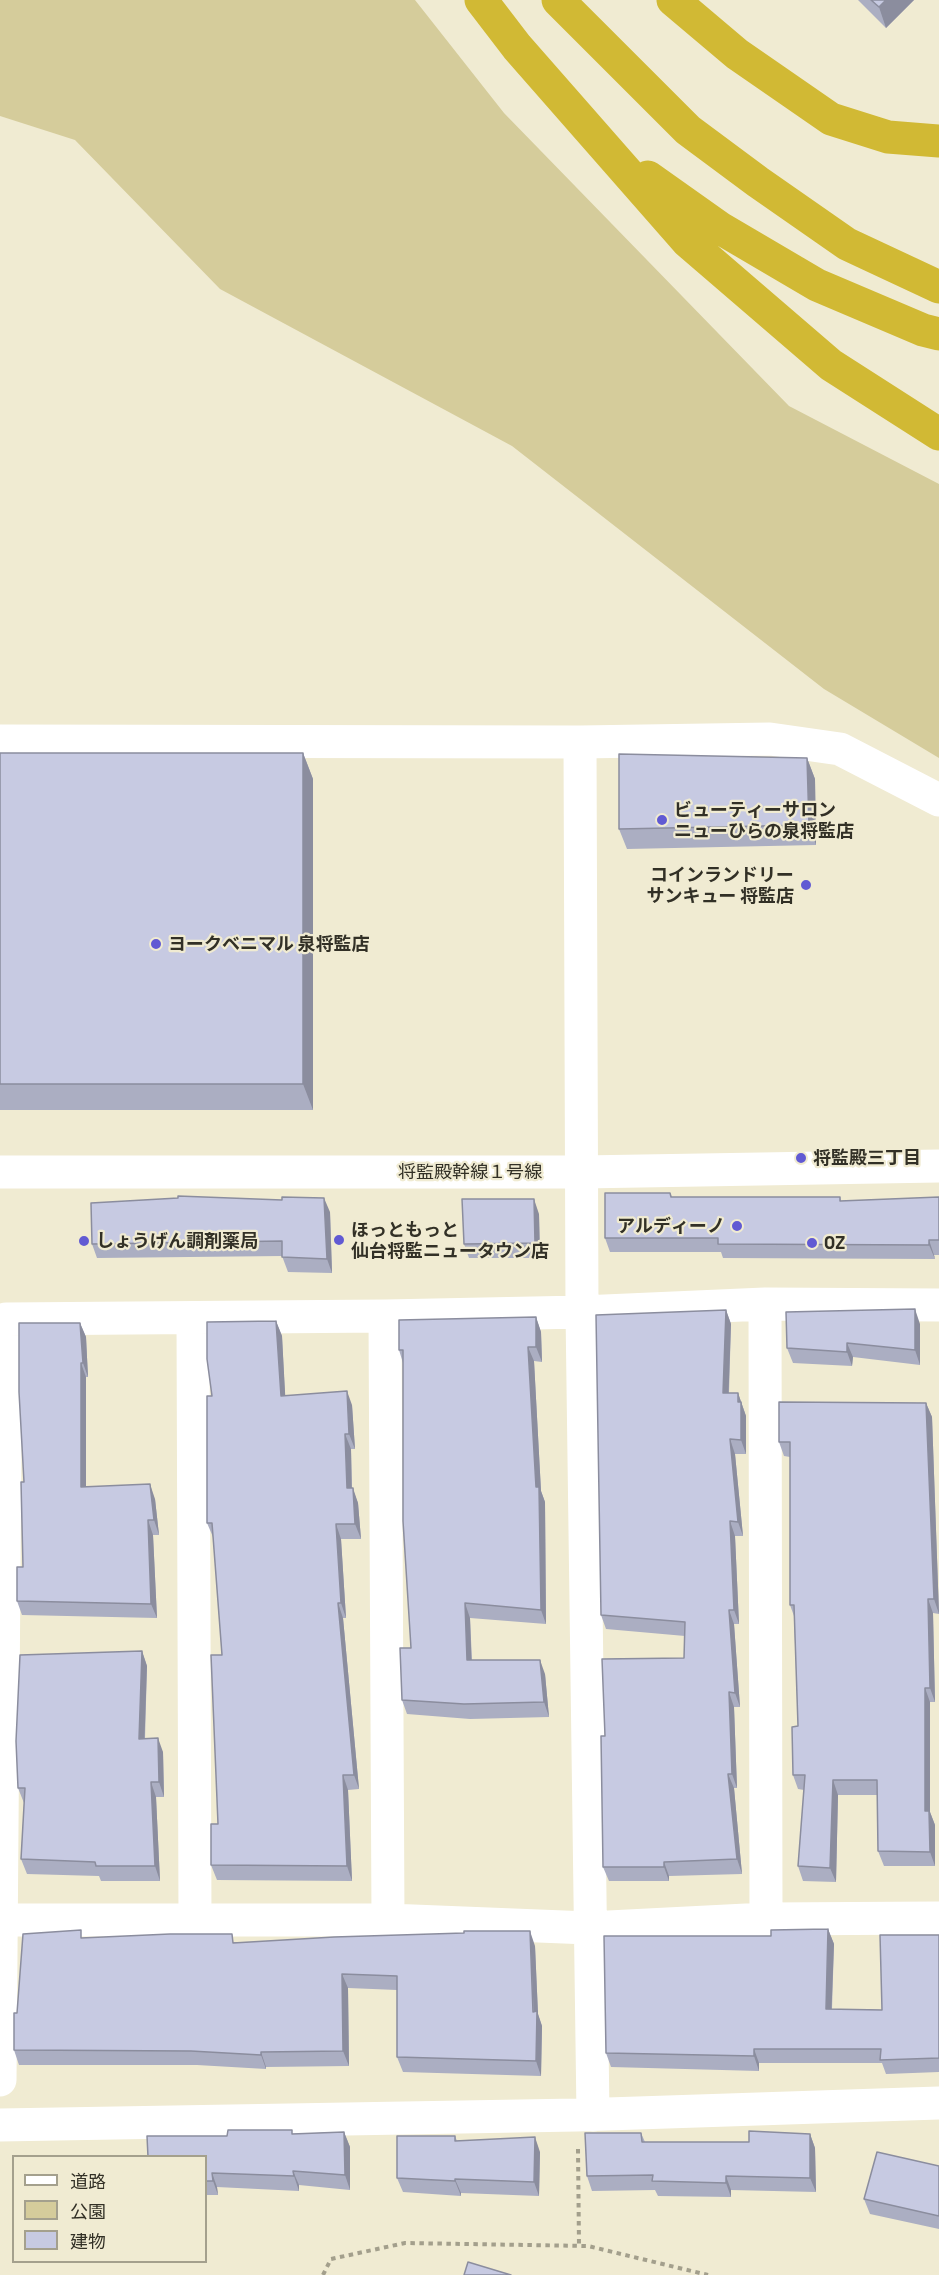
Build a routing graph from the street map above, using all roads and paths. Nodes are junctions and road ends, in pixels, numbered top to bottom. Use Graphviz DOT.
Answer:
graph roads {
  1 [pos="481,0"];
  2 [pos="558,0"];
  3 [pos="673,0"];
  4 [pos="517,47"];
  5 [pos="939,141"];
  6 [pos="939,287"];
  7 [pos="939,334"];
  8 [pos="939,434"];
  9 [pos="0,741"];
  10 [pos="580,742"];
  11 [pos="939,800"];
  12 [pos="939,1166"];
  13 [pos="0,1172"];
  14 [pos="582,1172"];
  15 [pos="765,1304"];
  16 [pos="939,1305"];
  17 [pos="582,1312"];
  18 [pos="385,1316"];
  19 [pos="193,1318"];
  20 [pos="939,1918"];
  21 [pos="766,1919"];
  22 [pos="3,1920"];
  23 [pos="195,1920"];
  24 [pos="388,1920"];
  25 [pos="589,1928"];
  26 [pos="0,2080"];
  27 [pos="939,2103"];
  28 [pos="585,2115"];
  29 [pos="0,2125"];
  30 [pos="579,2246"];
  31 [pos="323,2275"];
  32 [pos="708,2275"];
  1 -- 4 [label="highway"];
  2 -- 6 [label="highway"];
  3 -- 5 [label="highway"];
  4 -- 7 [label="highway"];
  4 -- 8 [label="highway"];
  9 -- 10 [label="street"];
  10 -- 11 [label="street"];
  10 -- 14 [label="street"];
  12 -- 14 [label="street, 将監殿幹線１号線"];
  13 -- 14 [label="street, 将監殿幹線１号線"];
  14 -- 17 [label="street"];
  15 -- 16 [label="street"];
  15 -- 17 [label="street"];
  15 -- 21 [label="street"];
  17 -- 18 [label="street"];
  17 -- 25 [label="street"];
  18 -- 19 [label="street"];
  18 -- 24 [label="street"];
  19 -- 22 [label="street"];
  19 -- 23 [label="street"];
  20 -- 21 [label="street"];
  21 -- 25 [label="street"];
  22 -- 23 [label="street"];
  22 -- 26 [label="street"];
  23 -- 24 [label="street"];
  24 -- 25 [label="street"];
  25 -- 28 [label="street"];
  27 -- 28 [label="street"];
  28 -- 29 [label="street"];
  28 -- 30 [label="path"];
  30 -- 31 [label="path"];
  30 -- 32 [label="path"];
}
